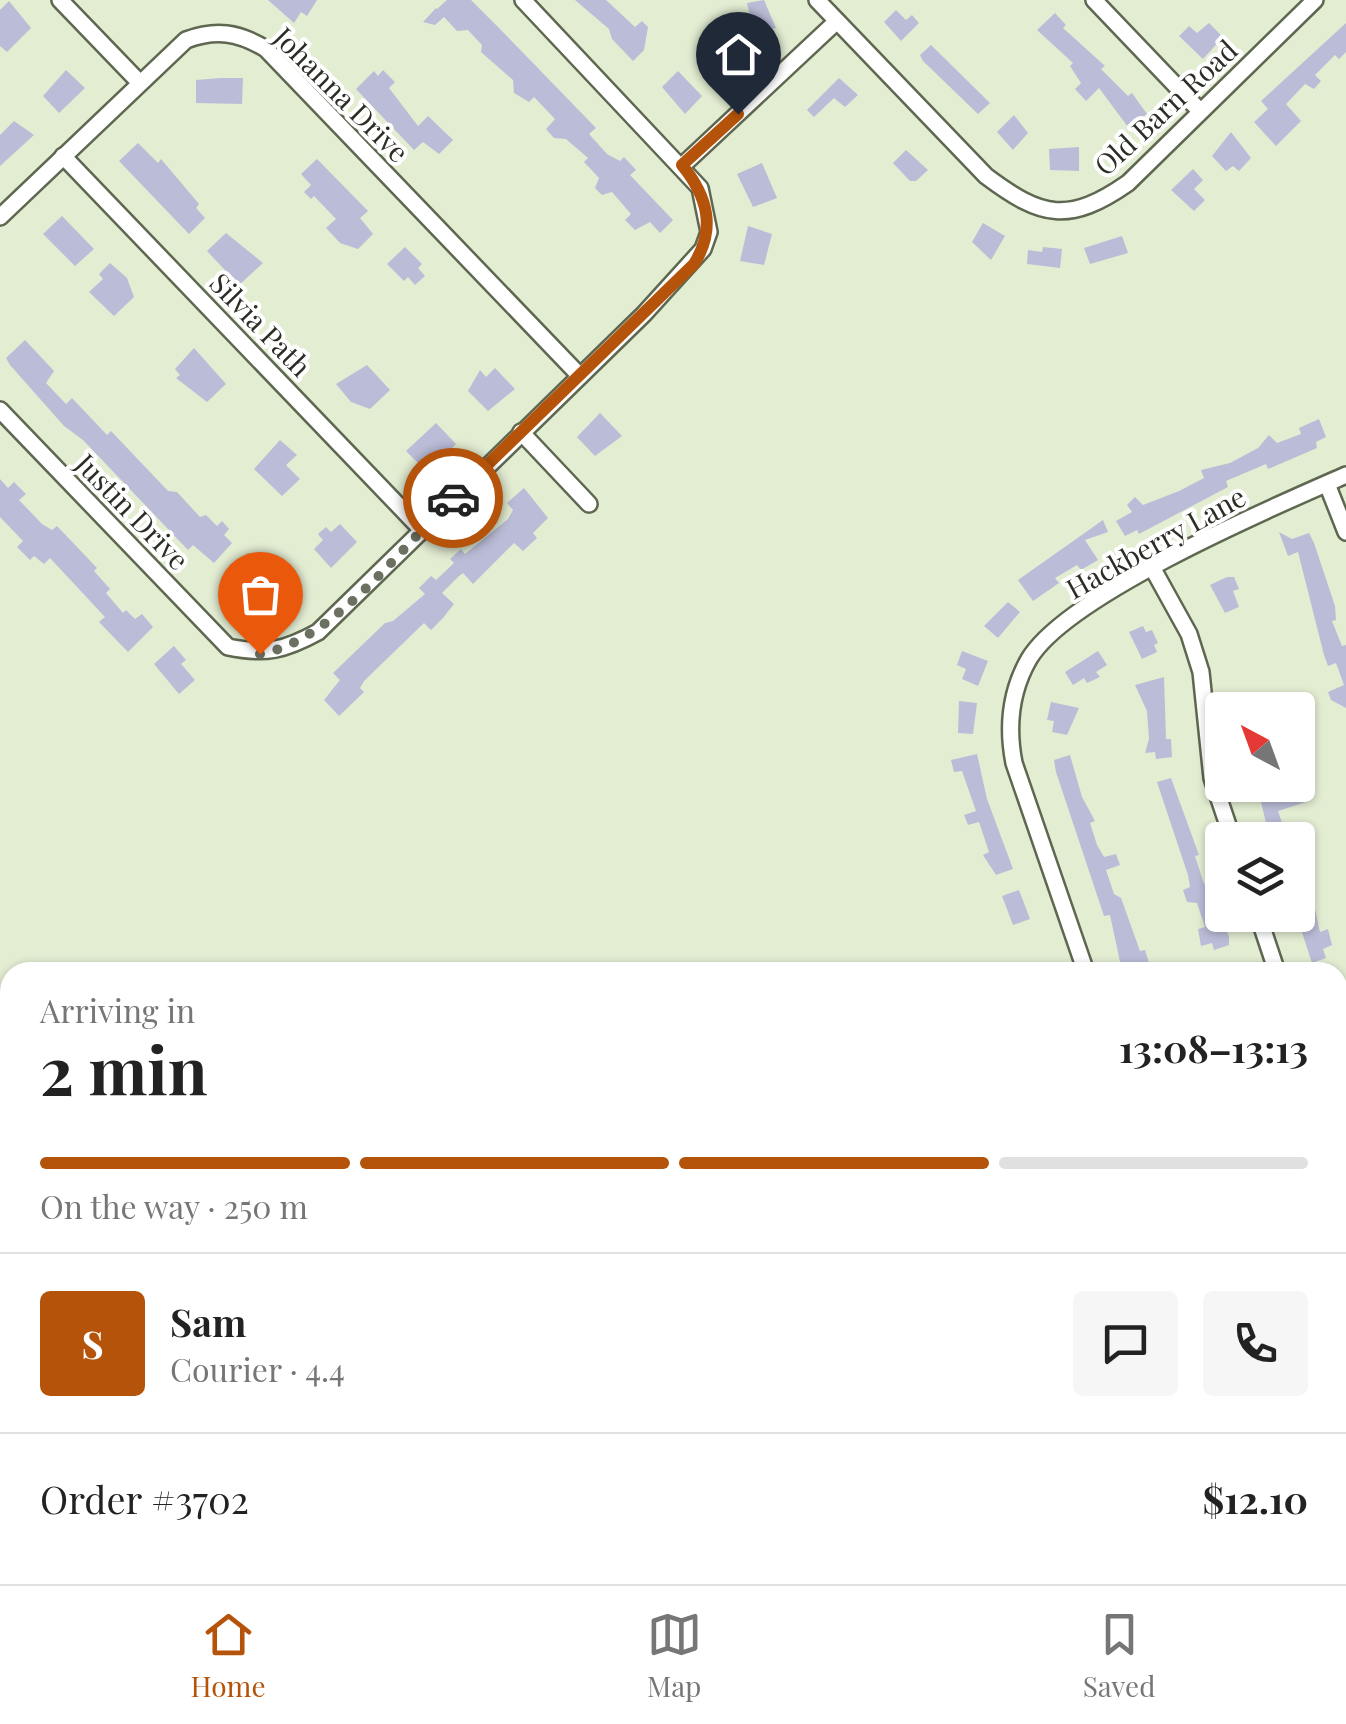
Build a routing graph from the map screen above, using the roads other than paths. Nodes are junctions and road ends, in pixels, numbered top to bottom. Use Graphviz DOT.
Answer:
graph roads {
  1 [pos="60,0"];
  2 [pos="523,0"];
  3 [pos="817,0"];
  4 [pos="1094,0"];
  5 [pos="1314,0"];
  6 [pos="837,21"];
  7 [pos="139,82"];
  8 [pos="1200,111"];
  9 [pos="62,156"];
  10 [pos="682,165"];
  11 [pos="0,217"];
  12 [pos="580,376"];
  13 [pos="0,410"];
  14 [pos="521,432"];
  15 [pos="1346,476"];
  16 [pos="1327,484"];
  17 [pos="589,504"];
  18 [pos="421,529"];
  19 [pos="1346,532"];
  20 [pos="1152,569"];
  21 [pos="1227,822"];
  22 [pos="1263,932"];
  23 [pos="1083,962"];
  24 [pos="1273,962"];
  1 -- 7 [label="street"];
  2 -- 10 [label="street, Justin Drive"];
  3 -- 6 [label="street, Old Barn Road"];
  4 -- 8 [label="street"];
  5 -- 8 [label="street, Old Barn Road"];
  6 -- 8 [label="street, Old Barn Road"];
  6 -- 10 [label="street"];
  7 -- 9 [label="street, Johanna Drive"];
  7 -- 12 [label="street, Johanna Drive"];
  9 -- 11 [label="street, Johanna Drive"];
  9 -- 18 [label="street, Silvia Path"];
  10 -- 12 [label="street, Justin Drive"];
  12 -- 14 [label="street, Justin Drive"];
  13 -- 18 [label="street, Justin Drive"];
  14 -- 17 [label="street"];
  14 -- 18 [label="street, Justin Drive"];
  15 -- 16 [label="street, Hackberry Lane"];
  16 -- 19 [label="street"];
  16 -- 20 [label="street, Hackberry Lane"];
  20 -- 21 [label="street"];
  20 -- 23 [label="street, Hackberry Lane"];
  22 -- 24 [label="street"];
}
